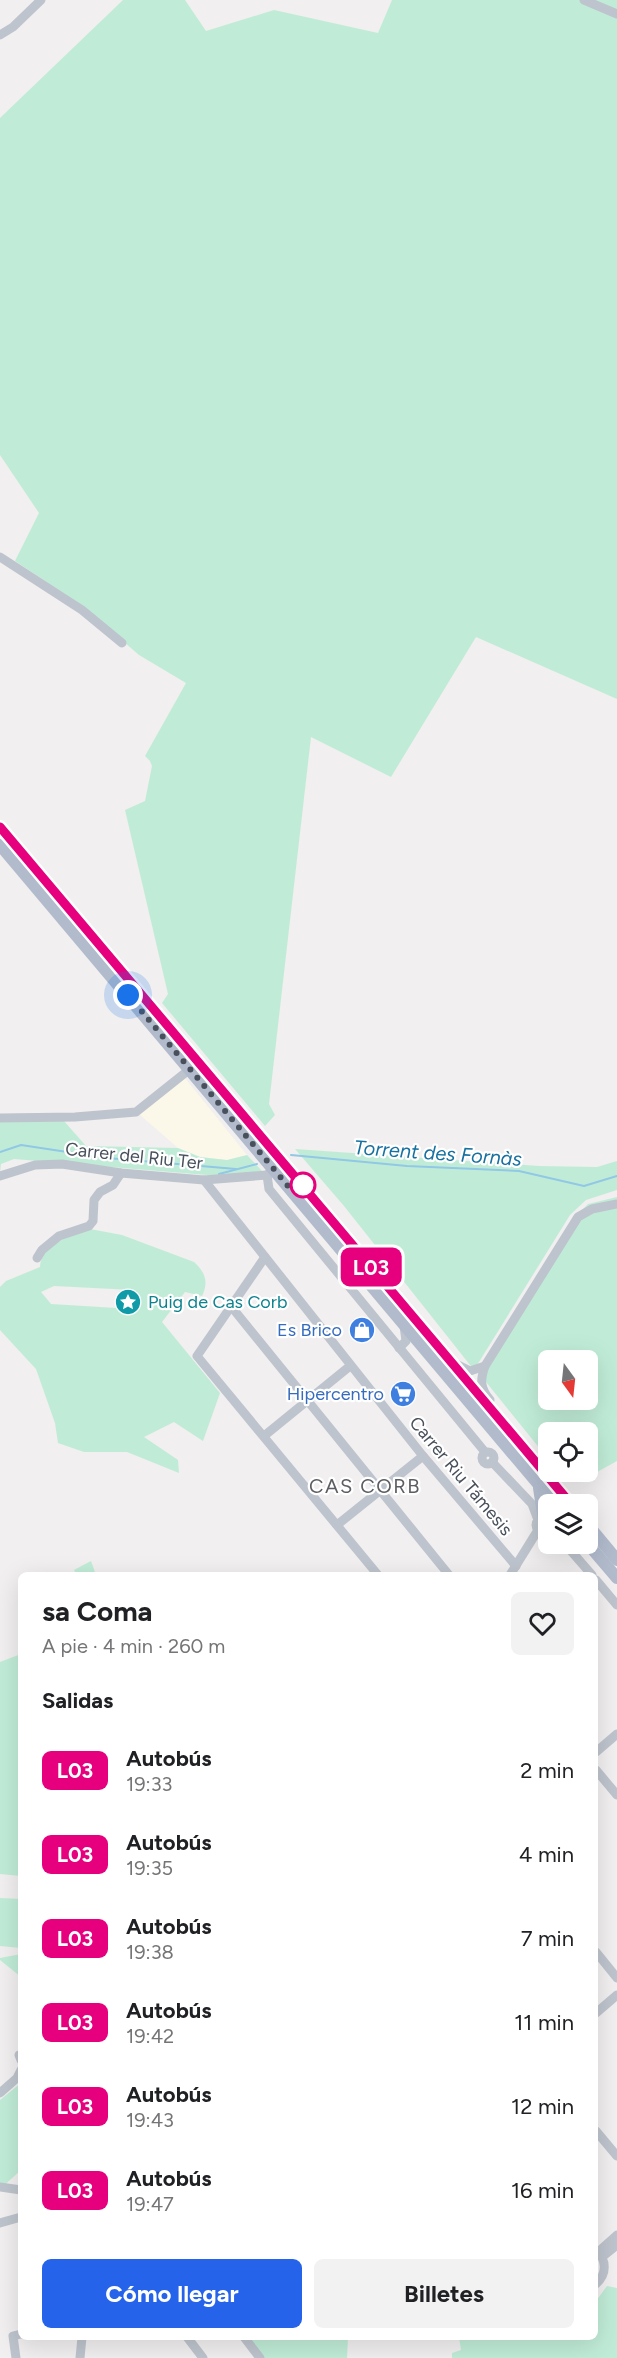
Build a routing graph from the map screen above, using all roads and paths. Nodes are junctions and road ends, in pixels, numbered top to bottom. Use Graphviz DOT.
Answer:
graph roads {
  1 [pos="41,0"];
  2 [pos="584,0"];
  3 [pos="617,14"];
  4 [pos="0,35"];
  5 [pos="0,556"];
  6 [pos="122,644"];
  7 [pos="0,827"];
  8 [pos="0,845"];
  9 [pos="190,1069"];
  10 [pos="0,1118"];
  11 [pos="270,1172"];
  12 [pos="121,1173"];
  13 [pos="0,1176"];
  14 [pos="204,1180"];
  15 [pos="617,1204"];
  16 [pos="265,1257"];
  17 [pos="37,1258"];
  18 [pos="230,1305"];
  19 [pos="404,1323"];
  20 [pos="399,1348"];
  21 [pos="450,1360"];
  22 [pos="350,1366"];
  23 [pos="485,1366"];
  24 [pos="307,1401"];
  25 [pos="264,1436"];
  26 [pos="516,1439"];
  27 [pos="423,1456"];
  28 [pos="538,1484"];
  29 [pos="380,1490"];
  30 [pos="541,1494"];
  31 [pos="546,1494"];
  32 [pos="563,1494"];
  33 [pos="538,1514"];
  34 [pos="337,1525"];
  35 [pos="538,1535"];
  36 [pos="598,1537"];
  37 [pos="573,1554"];
  38 [pos="597,1554"];
  39 [pos="617,1560"];
  40 [pos="516,1566"];
  41 [pos="376,1572"];
  42 [pos="447,1572"];
  43 [pos="512,1572"];
  44 [pos="588,1572"];
  45 [pos="617,1578"];
  46 [pos="598,1582"];
  47 [pos="617,1605"];
  48 [pos="617,1734"];
  49 [pos="598,1750"];
  50 [pos="598,1772"];
  51 [pos="617,1795"];
  52 [pos="598,1954"];
  53 [pos="617,1977"];
  54 [pos="617,1995"];
  55 [pos="598,2011"];
  56 [pos="18,2076"];
  57 [pos="0,2093"];
  58 [pos="598,2133"];
  59 [pos="617,2156"];
  60 [pos="0,2187"];
  61 [pos="18,2190"];
  62 [pos="18,2218"];
  63 [pos="0,2223"];
  64 [pos="617,2235"];
  65 [pos="617,2245"];
  66 [pos="598,2253"];
  67 [pos="598,2282"];
  68 [pos="18,2335"];
  69 [pos="82,2340"];
  70 [pos="189,2340"];
  71 [pos="246,2340"];
  72 [pos="16,2358"];
  73 [pos="80,2358"];
  74 [pos="203,2358"];
  75 [pos="260,2358"];
  1 -- 4 [label="street"];
  2 -- 3 [label="street"];
  5 -- 6 [label="street"];
  7 -- 21 [label="main road"];
  8 -- 9 [label="main road"];
  9 -- 10 [label="street"];
  9 -- 11 [label="main road"];
  11 -- 14 [label="street, Carrer del Riu Ter"];
  11 -- 19 [label="main road"];
  11 -- 20 [label="street"];
  12 -- 13 [label="street, Carrer del Riu Ter"];
  12 -- 14 [label="street, Carrer del Riu Ter"];
  12 -- 17 [label="street"];
  14 -- 16 [label="street, Carrer Riu Támesis"];
  15 -- 23 [label="street"];
  16 -- 18 [label="street"];
  16 -- 22 [label="street, Carrer Riu Támesis"];
  18 -- 24 [label="street"];
  18 -- 25 [label="street"];
  19 -- 20 [label="street"];
  19 -- 28 [label="main road"];
  20 -- 33 [label="street"];
  21 -- 23 [label="street"];
  21 -- 26 [label="main road"];
  22 -- 24 [label="street"];
  22 -- 27 [label="street, Carrer Riu Támesis"];
  23 -- 26 [label="street"];
  24 -- 25 [label="street"];
  24 -- 29 [label="street"];
  25 -- 34 [label="street"];
  26 -- 32 [label="main road"];
  27 -- 29 [label="street"];
  27 -- 40 [label="street, Carrer Riu Támesis"];
  28 -- 30 [label="main road"];
  28 -- 31 [label="main road"];
  29 -- 34 [label="street"];
  29 -- 42 [label="street"];
  34 -- 41 [label="street"];
  35 -- 40 [label="street"];
  36 -- 39 [label="main road"];
  37 -- 44 [label="street"];
  38 -- 45 [label="main road"];
  40 -- 43 [label="street"];
  46 -- 47 [label="street"];
  48 -- 49 [label="street"];
  50 -- 51 [label="street"];
  52 -- 53 [label="street"];
  54 -- 55 [label="street"];
  56 -- 57 [label="street"];
  58 -- 59 [label="street"];
  60 -- 61 [label="street"];
  62 -- 63 [label="street"];
  64 -- 66 [label="street"];
  65 -- 66 [label="street"];
  66 -- 67 [label="street"];
  68 -- 72 [label="street"];
  69 -- 73 [label="street"];
  70 -- 74 [label="street"];
  71 -- 75 [label="street"];
}
